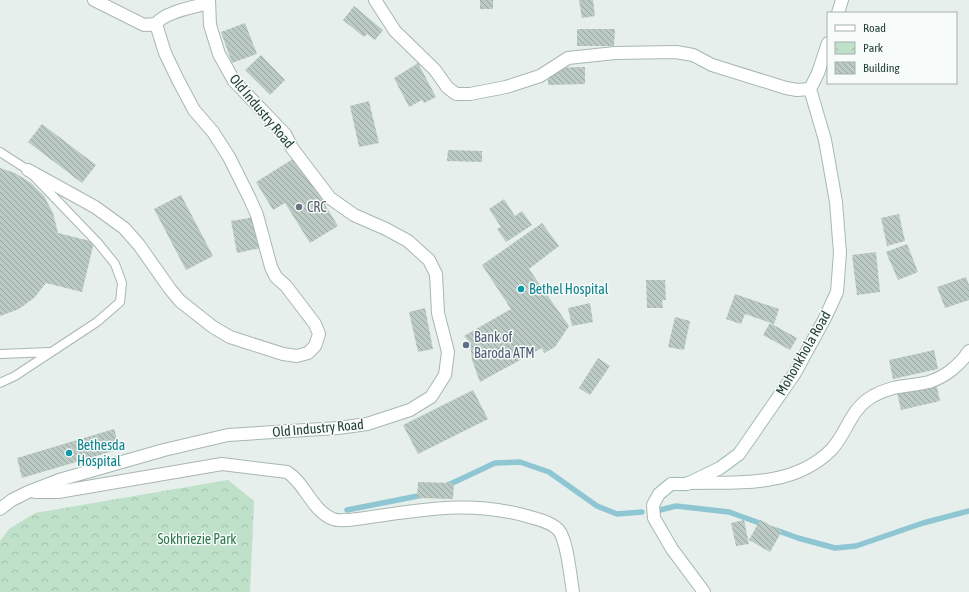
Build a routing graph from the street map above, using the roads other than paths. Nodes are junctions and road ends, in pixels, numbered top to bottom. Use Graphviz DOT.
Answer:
graph roads {
  1 [pos="94,0"];
  2 [pos="375,0"];
  3 [pos="842,0"];
  4 [pos="209,2"];
  5 [pos="838,12"];
  6 [pos="156,24"];
  7 [pos="827,46"];
  8 [pos="810,89"];
  9 [pos="0,152"];
  10 [pos="28,170"];
  11 [pos="969,351"];
  12 [pos="51,352"];
  13 [pos="0,354"];
  14 [pos="0,383"];
  15 [pos="687,484"];
  16 [pos="28,492"];
  17 [pos="0,509"];
  18 [pos="573,592"];
  19 [pos="704,592"];
  1 -- 6 [label="street"];
  2 -- 8 [label="street"];
  3 -- 5 [label="street"];
  4 -- 6 [label="street"];
  4 -- 16 [label="street, Old Industry Road"];
  6 -- 10 [label="street"];
  7 -- 8 [label="street"];
  8 -- 15 [label="street, Mohonkhola Road"];
  9 -- 10 [label="lane"];
  10 -- 12 [label="lane"];
  11 -- 15 [label="street"];
  12 -- 13 [label="lane"];
  12 -- 14 [label="lane"];
  15 -- 19 [label="street, Mohonkhola Road"];
  16 -- 17 [label="street, Old Industry Road"];
  16 -- 18 [label="street"];
}
